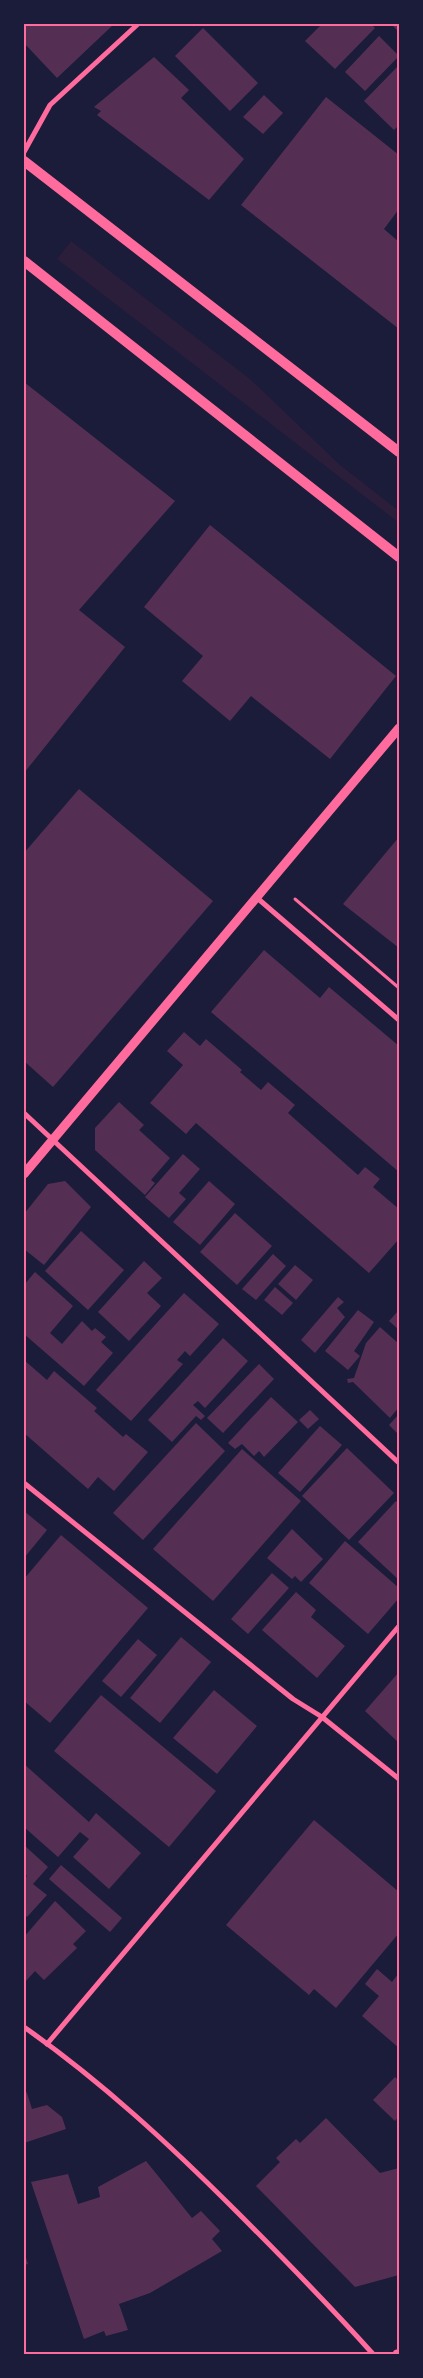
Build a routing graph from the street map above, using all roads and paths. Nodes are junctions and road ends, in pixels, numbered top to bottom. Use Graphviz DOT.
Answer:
graph roads {
  1 [pos="138,24"];
  2 [pos="24,152"];
  3 [pos="24,161"];
  4 [pos="24,261"];
  5 [pos="397,447"];
  6 [pos="399,557"];
  7 [pos="399,728"];
  8 [pos="256,897"];
  9 [pos="295,899"];
  10 [pos="399,988"];
  11 [pos="399,1020"];
  12 [pos="24,1113"];
  13 [pos="52,1140"];
  14 [pos="24,1174"];
  15 [pos="399,1463"];
  16 [pos="24,1483"];
  17 [pos="399,1626"];
  18 [pos="322,1717"];
  19 [pos="399,1779"];
  20 [pos="24,2027"];
  21 [pos="47,2044"];
  22 [pos="373,2354"];
  1 -- 2 [label="street"];
  3 -- 5 [label="main road"];
  4 -- 6 [label="main road"];
  7 -- 8 [label="street"];
  8 -- 11 [label="street"];
  8 -- 13 [label="street"];
  9 -- 10 [label="path"];
  12 -- 13 [label="street"];
  13 -- 14 [label="street"];
  13 -- 15 [label="street"];
  16 -- 18 [label="street"];
  17 -- 18 [label="street"];
  18 -- 19 [label="street"];
  18 -- 21 [label="street"];
  20 -- 21 [label="street"];
  21 -- 22 [label="street"];
}
